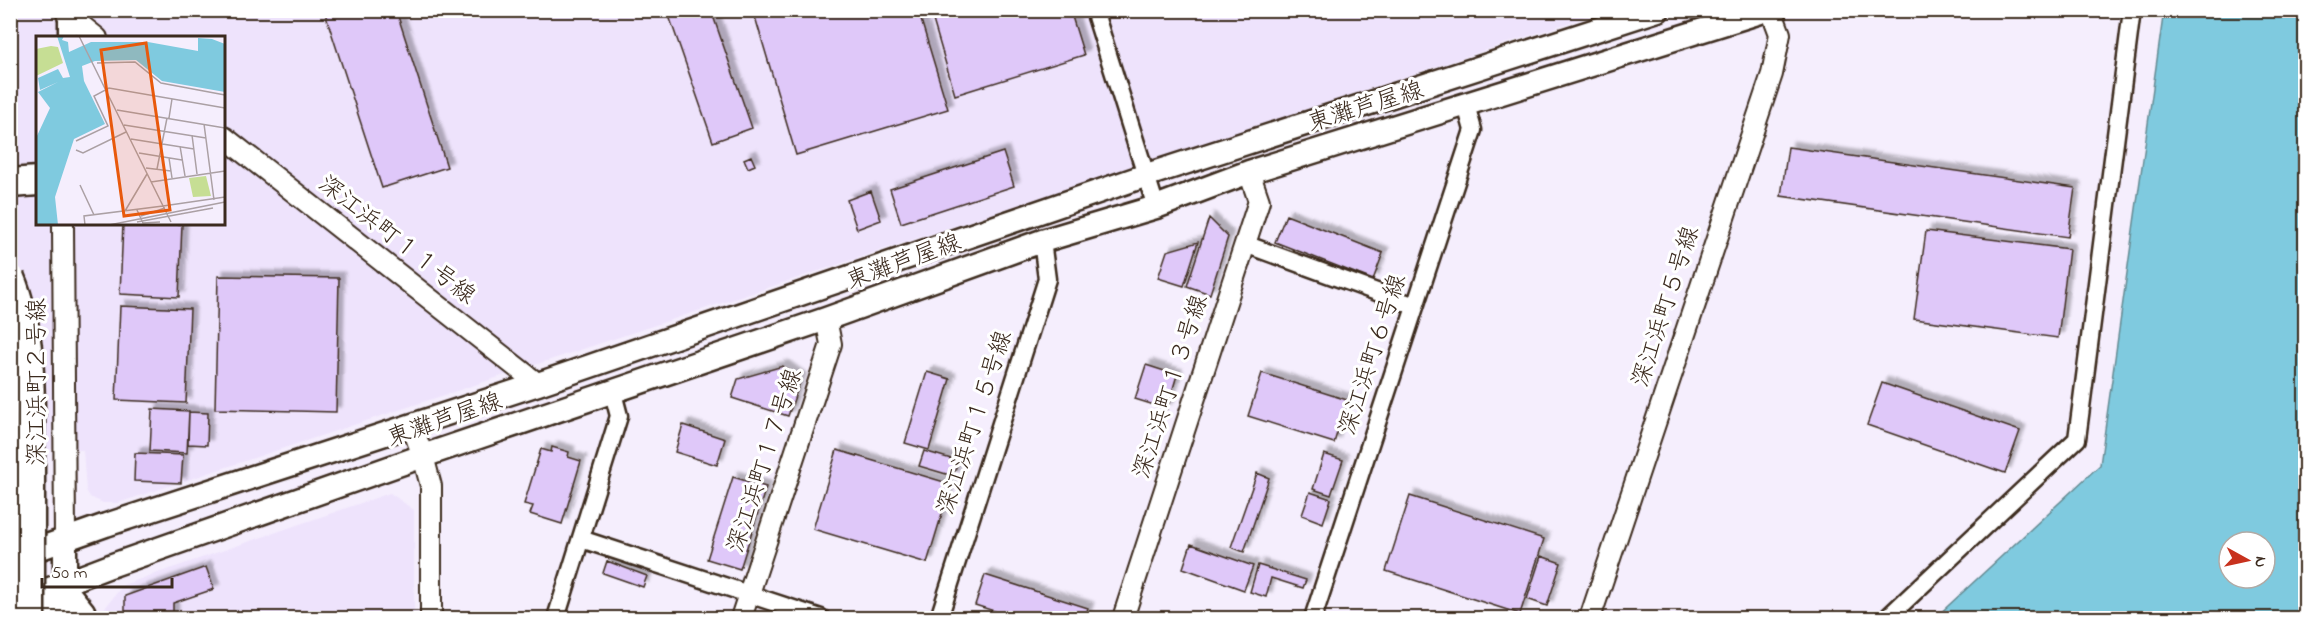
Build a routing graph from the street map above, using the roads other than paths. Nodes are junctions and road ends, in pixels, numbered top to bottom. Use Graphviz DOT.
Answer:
graph roads {
  1 [pos="1094,10"];
  2 [pos="1658,10"];
  3 [pos="1769,10"];
  4 [pos="2132,10"];
  5 [pos="67,12"];
  6 [pos="67,36"];
  7 [pos="95,36"];
  8 [pos="1466,105"];
  9 [pos="225,138"];
  10 [pos="1249,172"];
  11 [pos="1146,176"];
  12 [pos="36,181"];
  13 [pos="10,183"];
  14 [pos="1156,207"];
  15 [pos="63,225"];
  16 [pos="1042,241"];
  17 [pos="1245,244"];
  18 [pos="10,278"];
  19 [pos="1415,306"];
  20 [pos="826,319"];
  21 [pos="538,384"];
  22 [pos="613,393"];
  23 [pos="412,426"];
  24 [pos="423,456"];
  25 [pos="581,539"];
  26 [pos="65,541"];
  27 [pos="10,560"];
  28 [pos="65,584"];
  29 [pos="749,595"];
  30 [pos="10,604"];
  31 [pos="30,618"];
  32 [pos="45,618"];
  33 [pos="65,618"];
  34 [pos="86,618"];
  35 [pos="431,618"];
  36 [pos="556,618"];
  37 [pos="741,618"];
  38 [pos="821,618"];
  39 [pos="939,618"];
  40 [pos="1123,618"];
  41 [pos="1312,618"];
  42 [pos="1590,618"];
  43 [pos="1887,618"];
  1 -- 11 [label="street"];
  2 -- 11 [label="main road, 東灘芦屋線"];
  3 -- 8 [label="main road, 東灘芦屋線"];
  3 -- 42 [label="street, 深江浜町５号線"];
  4 -- 43 [label="street"];
  5 -- 6 [label="street"];
  5 -- 7 [label="street"];
  8 -- 10 [label="main road, 東灘芦屋線"];
  8 -- 19 [label="street, 深江浜町６号線"];
  9 -- 21 [label="street, 深江浜町１１号線"];
  10 -- 14 [label="main road, 東灘芦屋線"];
  10 -- 17 [label="street, 深江浜町１３号線"];
  11 -- 14 [label="street"];
  11 -- 21 [label="main road, 東灘芦屋線"];
  12 -- 13 [label="highway"];
  14 -- 16 [label="main road, 東灘芦屋線"];
  15 -- 26 [label="street, 深江浜町２号線"];
  16 -- 20 [label="main road, 東灘芦屋線"];
  16 -- 39 [label="street, 深江浜町１５号線"];
  17 -- 19 [label="street"];
  17 -- 40 [label="street, 深江浜町１３号線"];
  18 -- 31 [label="highway, bridge"];
  19 -- 41 [label="street, 深江浜町６号線"];
  20 -- 22 [label="main road, 東灘芦屋線"];
  20 -- 29 [label="street, 深江浜町１７号線"];
  21 -- 23 [label="main road, 東灘芦屋線"];
  22 -- 24 [label="main road, 東灘芦屋線"];
  22 -- 25 [label="street"];
  23 -- 24 [label="street"];
  23 -- 26 [label="main road, 東灘芦屋線"];
  24 -- 28 [label="main road, 東灘芦屋線"];
  24 -- 35 [label="street"];
  25 -- 29 [label="street"];
  25 -- 36 [label="street"];
  26 -- 27 [label="main road, 東灘芦屋線"];
  26 -- 28 [label="main road"];
  28 -- 30 [label="main road, 東灘芦屋線"];
  28 -- 32 [label="street"];
  28 -- 33 [label="main road"];
  28 -- 34 [label="street"];
  29 -- 37 [label="street, 深江浜町１７号線"];
  29 -- 38 [label="street"];
}
